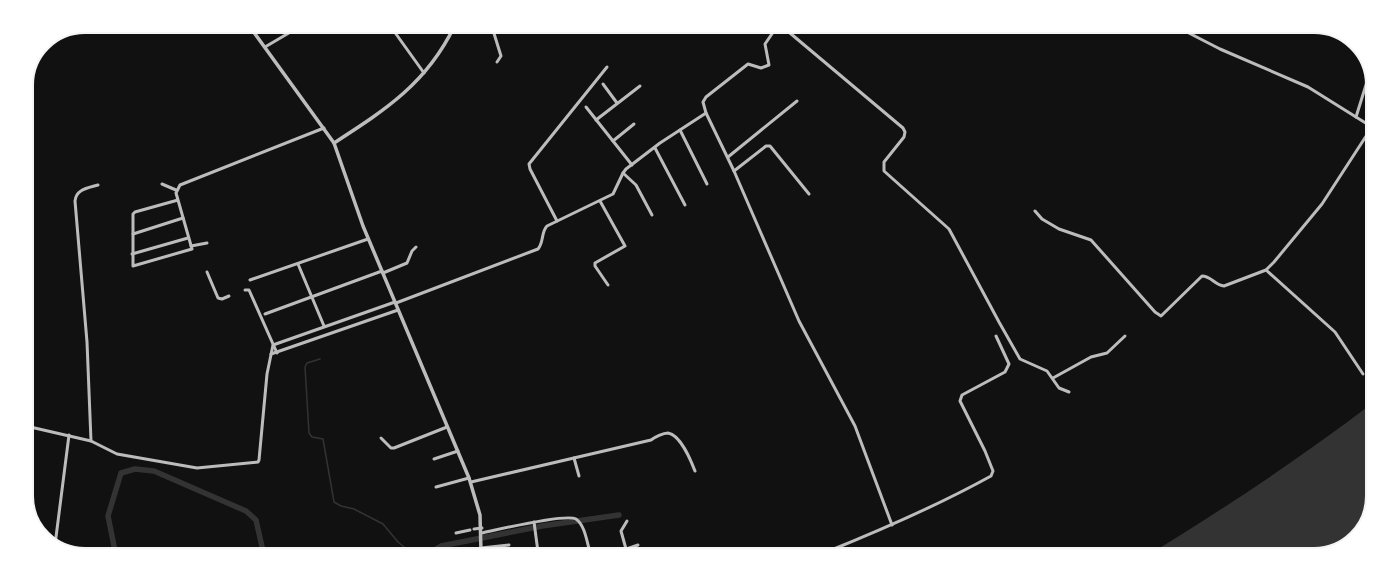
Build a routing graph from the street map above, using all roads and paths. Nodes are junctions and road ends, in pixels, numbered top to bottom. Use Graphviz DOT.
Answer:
graph roads {
  1 [pos="254,33"];
  2 [pos="290,33"];
  3 [pos="395,33"];
  4 [pos="451,33"];
  5 [pos="494,33"];
  6 [pos="773,33"];
  7 [pos="790,33"];
  8 [pos="1189,33"];
  9 [pos="265,47"];
  10 [pos="497,62"];
  11 [pos="608,67"];
  12 [pos="424,73"];
  13 [pos="603,84"];
  14 [pos="1366,85"];
  15 [pos="640,86"];
  16 [pos="797,101"];
  17 [pos="617,103"];
  18 [pos="586,107"];
  19 [pos="706,113"];
  20 [pos="1356,117"];
  21 [pos="596,120"];
  22 [pos="1366,123"];
  23 [pos="634,124"];
  24 [pos="324,128"];
  25 [pos="680,130"];
  26 [pos="1366,136"];
  27 [pos="613,141"];
  28 [pos="334,143"];
  29 [pos="654,148"];
  30 [pos="728,157"];
  31 [pos="632,165"];
  32 [pos="734,171"];
  33 [pos="622,173"];
  34 [pos="162,184"];
  35 [pos="707,184"];
  36 [pos="98,185"];
  37 [pos="176,190"];
  38 [pos="809,194"];
  39 [pos="178,200"];
  40 [pos="600,201"];
  41 [pos="685,205"];
  42 [pos="1035,211"];
  43 [pos="652,215"];
  44 [pos="183,218"];
  45 [pos="557,220"];
  46 [pos="133,234"];
  47 [pos="188,238"];
  48 [pos="368,239"];
  49 [pos="207,243"];
  50 [pos="191,246"];
  51 [pos="416,247"];
  52 [pos="132,254"];
  53 [pos="298,264"];
  54 [pos="1266,270"];
  55 [pos="208,272"];
  56 [pos="382,272"];
  57 [pos="250,280"];
  58 [pos="608,285"];
  59 [pos="245,290"];
  60 [pos="229,296"];
  61 [pos="310,296"];
  62 [pos="395,302"];
  63 [pos="398,310"];
  64 [pos="265,314"];
  65 [pos="324,326"];
  66 [pos="996,336"];
  67 [pos="1126,336"];
  68 [pos="273,345"];
  69 [pos="276,353"];
  70 [pos="271,354"];
  71 [pos="1363,374"];
  72 [pos="1053,378"];
  73 [pos="1069,392"];
  74 [pos="33,427"];
  75 [pos="447,427"];
  76 [pos="69,435"];
  77 [pos="381,438"];
  78 [pos="91,441"];
  79 [pos="458,451"];
  80 [pos="574,458"];
  81 [pos="434,459"];
  82 [pos="695,471"];
  83 [pos="579,476"];
  84 [pos="470,480"];
  85 [pos="436,487"];
  86 [pos="626,521"];
  87 [pos="534,522"];
  88 [pos="892,525"];
  89 [pos="482,528"];
  90 [pos="474,529"];
  91 [pos="470,530"];
  92 [pos="456,533"];
  93 [pos="482,533"];
  94 [pos="56,539"];
  95 [pos="509,545"];
  96 [pos="638,545"];
  97 [pos="481,548"];
  98 [pos="492,548"];
  99 [pos="537,548"];
  100 [pos="589,548"];
  101 [pos="626,548"];
  102 [pos="629,548"];
  103 [pos="836,548"];
  1 -- 9 [label="street"];
  2 -- 9 [label="street"];
  3 -- 12 [label="street"];
  4 -- 12 [label="street"];
  5 -- 10 [label="street"];
  6 -- 19 [label="street"];
  7 -- 72 [label="street"];
  8 -- 20 [label="street"];
  9 -- 24 [label="street"];
  11 -- 45 [label="street"];
  12 -- 28 [label="street"];
  13 -- 17 [label="street"];
  14 -- 20 [label="street"];
  15 -- 17 [label="street"];
  16 -- 30 [label="street"];
  17 -- 21 [label="street"];
  18 -- 21 [label="street"];
  19 -- 25 [label="street"];
  19 -- 30 [label="street"];
  20 -- 22 [label="street"];
  21 -- 27 [label="street"];
  23 -- 27 [label="street"];
  24 -- 28 [label="street"];
  24 -- 37 [label="street"];
  25 -- 29 [label="street"];
  25 -- 35 [label="street"];
  26 -- 54 [label="street"];
  27 -- 31 [label="street"];
  28 -- 48 [label="street"];
  29 -- 31 [label="street"];
  29 -- 41 [label="street"];
  30 -- 32 [label="street"];
  31 -- 33 [label="street"];
  32 -- 38 [label="street"];
  32 -- 88 [label="street"];
  33 -- 40 [label="street"];
  33 -- 43 [label="street"];
  34 -- 37 [label="street"];
  36 -- 78 [label="street"];
  37 -- 39 [label="street"];
  39 -- 44 [label="street"];
  39 -- 46 [label="street"];
  40 -- 45 [label="street"];
  40 -- 58 [label="street"];
  42 -- 54 [label="street"];
  44 -- 46 [label="street"];
  44 -- 47 [label="street"];
  45 -- 62 [label="street"];
  46 -- 52 [label="street"];
  47 -- 50 [label="street"];
  47 -- 52 [label="street"];
  48 -- 53 [label="street"];
  48 -- 56 [label="street"];
  49 -- 50 [label="street"];
  50 -- 52 [label="street"];
  51 -- 56 [label="street"];
  53 -- 57 [label="street"];
  53 -- 61 [label="street"];
  54 -- 71 [label="street"];
  55 -- 60 [label="street"];
  56 -- 61 [label="street"];
  56 -- 62 [label="street"];
  59 -- 68 [label="street"];
  61 -- 64 [label="street"];
  61 -- 65 [label="street"];
  62 -- 63 [label="street"];
  62 -- 65 [label="street"];
  63 -- 69 [label="street"];
  63 -- 75 [label="street"];
  65 -- 68 [label="street"];
  66 -- 88 [label="street"];
  67 -- 72 [label="street"];
  68 -- 69 [label="street"];
  68 -- 70 [label="street"];
  69 -- 70 [label="street"];
  70 -- 78 [label="street"];
  72 -- 73 [label="street"];
  74 -- 76 [label="street"];
  75 -- 77 [label="street"];
  75 -- 79 [label="street"];
  76 -- 78 [label="street"];
  76 -- 94 [label="street"];
  79 -- 81 [label="street"];
  79 -- 84 [label="street"];
  80 -- 82 [label="street"];
  80 -- 83 [label="street"];
  80 -- 84 [label="street"];
  84 -- 85 [label="street"];
  84 -- 89 [label="street"];
  86 -- 101 [label="street"];
  87 -- 93 [label="street"];
  87 -- 99 [label="street"];
  87 -- 100 [label="street"];
  88 -- 103 [label="street"];
  89 -- 90 [label="street"];
  89 -- 93 [label="street"];
  91 -- 92 [label="street"];
  93 -- 97 [label="street"];
  95 -- 98 [label="street"];
  96 -- 102 [label="street"];
}
